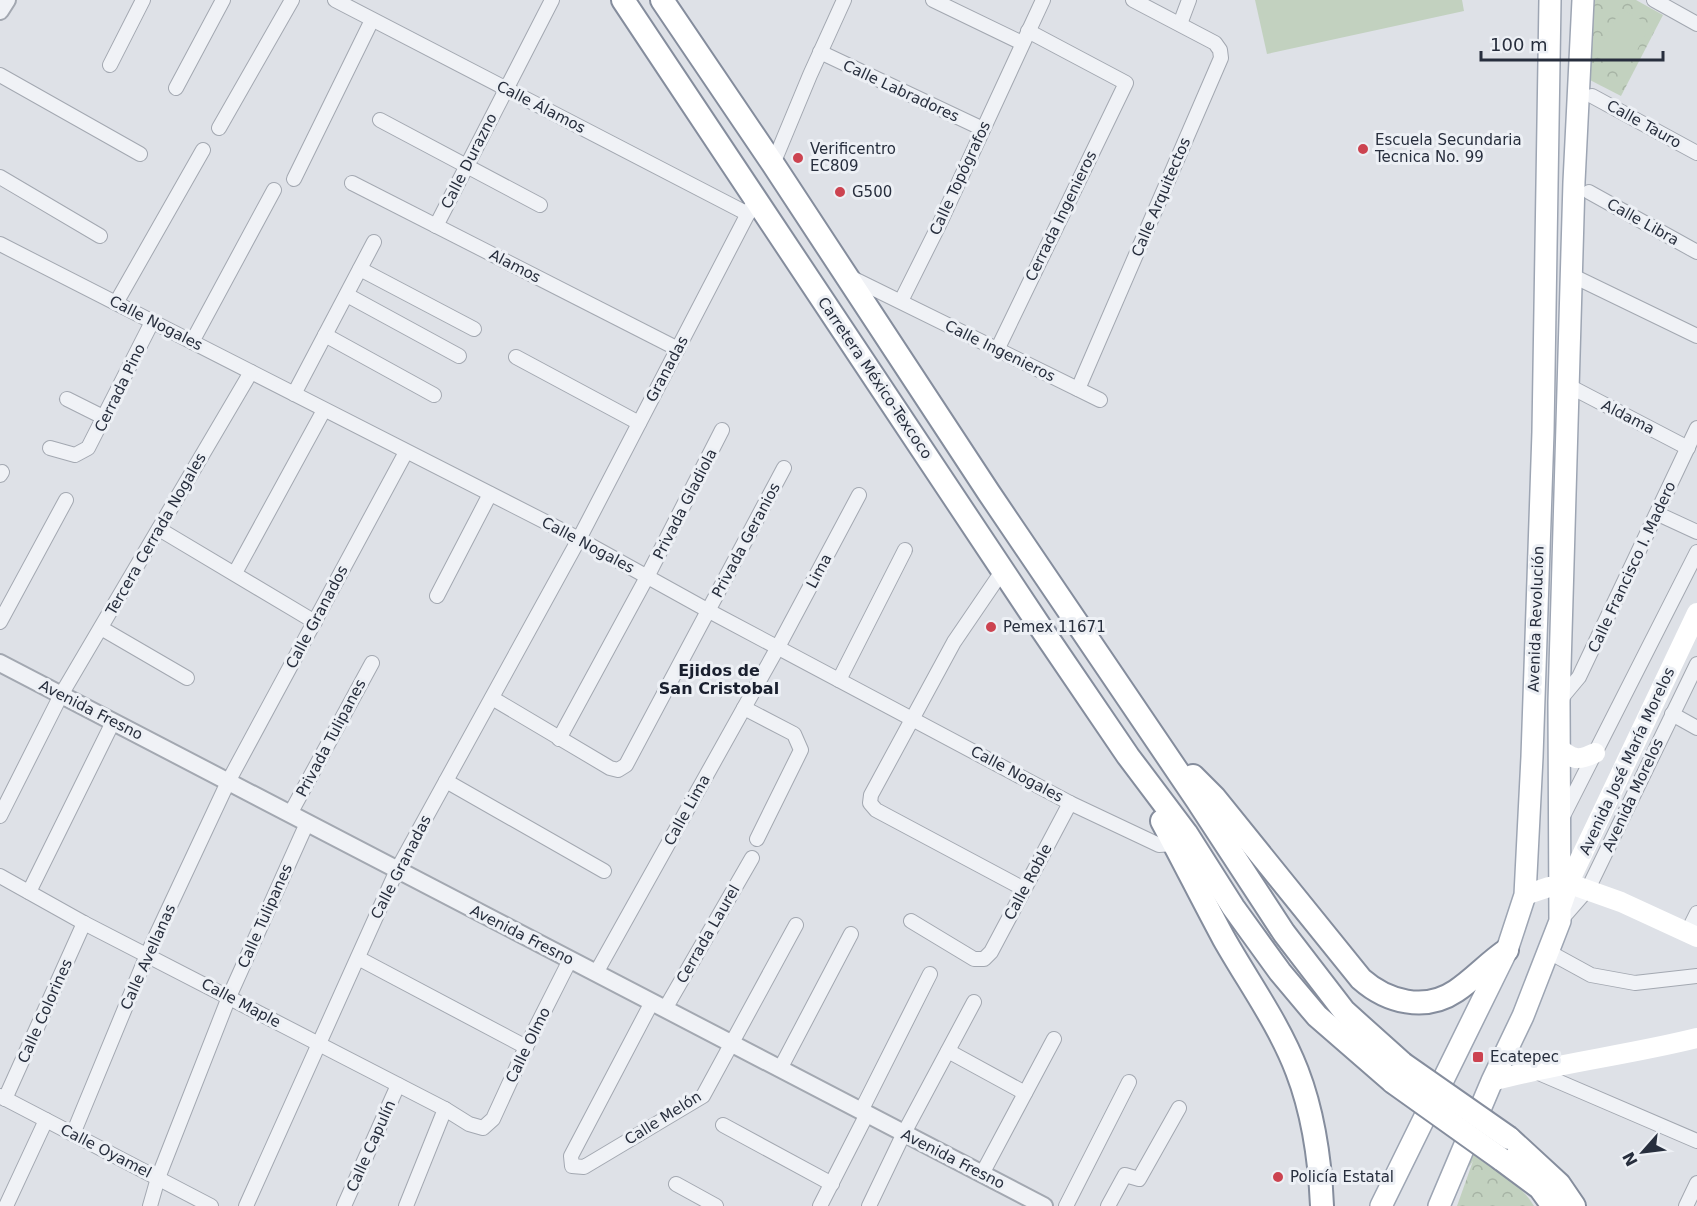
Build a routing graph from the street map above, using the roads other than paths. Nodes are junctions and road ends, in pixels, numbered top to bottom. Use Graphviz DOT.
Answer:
graph roads {
  1 [pos="7,0"];
  2 [pos="143,0"];
  3 [pos="223,0"];
  4 [pos="292,0"];
  5 [pos="335,0"];
  6 [pos="552,0"];
  7 [pos="623,0"];
  8 [pos="662,0"];
  9 [pos="844,0"];
  10 [pos="933,0"];
  11 [pos="1043,0"];
  12 [pos="1133,0"];
  13 [pos="1189,0"];
  14 [pos="1550,0"];
  15 [pos="1583,0"];
  16 [pos="1654,0"];
  17 [pos="350,3"];
  18 [pos="0,11"];
  19 [pos="372,20"];
  20 [pos="1180,24"];
  21 [pos="1697,24"];
  22 [pos="1025,37"];
  23 [pos="820,52"];
  24 [pos="110,65"];
  25 [pos="0,75"];
  26 [pos="176,88"];
  27 [pos="506,89"];
  28 [pos="1592,96"];
  29 [pos="380,120"];
  30 [pos="219,128"];
  31 [pos="983,129"];
  32 [pos="203,150"];
  33 [pos="1697,153"];
  34 [pos="140,154"];
  35 [pos="773,164"];
  36 [pos="466,166"];
  37 [pos="0,177"];
  38 [pos="294,179"];
  39 [pos="352,183"];
  40 [pos="274,190"];
  41 [pos="1589,192"];
  42 [pos="540,205"];
  43 [pos="751,207"];
  44 [pos="436,226"];
  45 [pos="100,236"];
  46 [pos="374,242"];
  47 [pos="0,244"];
  48 [pos="1697,252"];
  49 [pos="360,269"];
  50 [pos="846,275"];
  51 [pos="1572,275"];
  52 [pos="346,295"];
  53 [pos="902,301"];
  54 [pos="116,303"];
  55 [pos="152,322"];
  56 [pos="474,329"];
  57 [pos="326,335"];
  58 [pos="1697,336"];
  59 [pos="192,342"];
  60 [pos="678,349"];
  61 [pos="997,350"];
  62 [pos="459,356"];
  63 [pos="516,357"];
  64 [pos="251,372"];
  65 [pos="1569,386"];
  66 [pos="1078,389"];
  67 [pos="294,394"];
  68 [pos="434,395"];
  69 [pos="67,399"];
  70 [pos="1100,400"];
  71 [pos="324,410"];
  72 [pos="105,418"];
  73 [pos="639,423"];
  74 [pos="1697,428"];
  75 [pos="722,430"];
  76 [pos="50,448"];
  77 [pos="1688,448"];
  78 [pos="406,452"];
  79 [pos="784,468"];
  80 [pos="490,494"];
  81 [pos="859,495"];
  82 [pos="66,500"];
  83 [pos="1658,514"];
  84 [pos="159,529"];
  85 [pos="1697,532"];
  86 [pos="579,539"];
  87 [pos="905,550"];
  88 [pos="1697,552"];
  89 [pos="1003,570"];
  90 [pos="235,573"];
  91 [pos="647,577"];
  92 [pos="437,596"];
  93 [pos="708,611"];
  94 [pos="1697,613"];
  95 [pos="0,622"];
  96 [pos="315,622"];
  97 [pos="101,628"];
  98 [pos="778,647"];
  99 [pos="0,663"];
  100 [pos="372,663"];
  101 [pos="1697,664"];
  102 [pos="187,678"];
  103 [pos="839,680"];
  104 [pos="61,695"];
  105 [pos="492,698"];
  106 [pos="1559,702"];
  107 [pos="744,708"];
  108 [pos="1672,714"];
  109 [pos="913,718"];
  110 [pos="113,722"];
  111 [pos="1697,728"];
  112 [pos="1150,732"];
  113 [pos="559,739"];
  114 [pos="1559,748"];
  115 [pos="1595,753"];
  116 [pos="1128,756"];
  117 [pos="446,781"];
  118 [pos="228,782"];
  119 [pos="1070,803"];
  120 [pos="290,814"];
  121 [pos="0,816"];
  122 [pos="307,823"];
  123 [pos="1559,825"];
  124 [pos="757,839"];
  125 [pos="1174,844"];
  126 [pos="752,858"];
  127 [pos="397,870"];
  128 [pos="604,872"];
  129 [pos="0,876"];
  130 [pos="1564,885"];
  131 [pos="1024,889"];
  132 [pos="1588,889"];
  133 [pos="29,892"];
  134 [pos="1525,895"];
  135 [pos="1697,913"];
  136 [pos="1560,915"];
  137 [pos="910,921"];
  138 [pos="84,923"];
  139 [pos="796,925"];
  140 [pos="851,934"];
  141 [pos="1692,935"];
  142 [pos="1507,950"];
  143 [pos="1549,952"];
  144 [pos="147,955"];
  145 [pos="358,958"];
  146 [pos="570,960"];
  147 [pos="596,973"];
  148 [pos="930,974"];
  149 [pos="1696,976"];
  150 [pos="229,997"];
  151 [pos="974,1002"];
  152 [pos="658,1006"];
  153 [pos="1697,1038"];
  154 [pos="1054,1039"];
  155 [pos="730,1043"];
  156 [pos="319,1044"];
  157 [pos="526,1047"];
  158 [pos="948,1051"];
  159 [pos="780,1069"];
  160 [pos="1532,1071"];
  161 [pos="1398,1073"];
  162 [pos="1129,1082"];
  163 [pos="1492,1082"];
  164 [pos="398,1085"];
  165 [pos="1025,1093"];
  166 [pos="3,1098"];
  167 [pos="1179,1108"];
  168 [pos="445,1109"];
  169 [pos="864,1113"];
  170 [pos="46,1120"];
  171 [pos="723,1125"];
  172 [pos="483,1128"];
  173 [pos="904,1133"];
  174 [pos="73,1134"];
  175 [pos="1697,1141"];
  176 [pos="1505,1148"];
  177 [pos="982,1174"];
  178 [pos="158,1178"];
  179 [pos="676,1184"];
  180 [pos="832,1184"];
  181 [pos="1697,1184"];
  182 [pos="6,1206"];
  183 [pos="150,1206"];
  184 [pos="212,1206"];
  185 [pos="246,1206"];
  186 [pos="344,1206"];
  187 [pos="406,1206"];
  188 [pos="716,1206"];
  189 [pos="820,1206"];
  190 [pos="869,1206"];
  191 [pos="1044,1206"];
  192 [pos="1066,1206"];
  193 [pos="1108,1206"];
  194 [pos="1323,1206"];
  195 [pos="1381,1206"];
  196 [pos="1439,1206"];
  197 [pos="1553,1206"];
  198 [pos="1574,1206"];
  199 [pos="1686,1206"];
  1 -- 18 [label="street"];
  2 -- 24 [label="street"];
  3 -- 26 [label="street"];
  4 -- 30 [label="street"];
  5 -- 17 [label="street, Calle Álamos"];
  6 -- 27 [label="street, Calle Durazno"];
  7 -- 43 [label="highway, Carretera México-Texcoco"];
  8 -- 35 [label="highway, Carretera México-Texcoco"];
  9 -- 23 [label="street"];
  10 -- 22 [label="street"];
  11 -- 22 [label="street, Calle Topógrafos"];
  12 -- 20 [label="street, Calle Arquitectos"];
  13 -- 20 [label="street"];
  14 -- 134 [label="main road, Avenida Revolución"];
  15 -- 51 [label="main road, Avenida Revolución"];
  16 -- 21 [label="street"];
  17 -- 19 [label="street, Calle Álamos"];
  19 -- 27 [label="street, Calle Álamos"];
  19 -- 38 [label="street"];
  20 -- 66 [label="street, Calle Arquitectos"];
  22 -- 31 [label="street, Calle Topógrafos"];
  22 -- 61 [label="street, Cerrada Ingenieros"];
  23 -- 31 [label="street, Calle Labradores"];
  23 -- 35 [label="street"];
  25 -- 34 [label="street"];
  27 -- 36 [label="street, Calle Durazno"];
  27 -- 43 [label="street, Calle Álamos"];
  28 -- 33 [label="street, Calle Tauro"];
  29 -- 36 [label="street"];
  31 -- 53 [label="street, Calle Topógrafos"];
  32 -- 54 [label="street"];
  35 -- 50 [label="highway, Carretera México-Texcoco"];
  36 -- 42 [label="street"];
  36 -- 44 [label="street, Calle Durazno"];
  37 -- 45 [label="street"];
  39 -- 44 [label="street, Alamos"];
  40 -- 59 [label="street"];
  41 -- 48 [label="street, Calle Libra"];
  43 -- 60 [label="street, Granadas"];
  43 -- 89 [label="highway, Carretera México-Texcoco"];
  44 -- 60 [label="street, Alamos"];
  46 -- 49 [label="street"];
  47 -- 54 [label="street, Calle Nogales"];
  49 -- 52 [label="street"];
  49 -- 56 [label="street"];
  50 -- 53 [label="street"];
  50 -- 112 [label="highway, Carretera México-Texcoco"];
  51 -- 58 [label="street"];
  51 -- 65 [label="main road, Avenida Revolución"];
  52 -- 57 [label="street"];
  52 -- 62 [label="street"];
  53 -- 61 [label="street, Calle Ingenieros"];
  54 -- 55 [label="street, Calle Nogales"];
  55 -- 59 [label="street, Calle Nogales"];
  55 -- 72 [label="street, Cerrada Pino"];
  57 -- 67 [label="street"];
  57 -- 68 [label="street"];
  59 -- 64 [label="street, Calle Nogales"];
  60 -- 73 [label="street, Granadas"];
  61 -- 66 [label="street, Calle Ingenieros"];
  63 -- 73 [label="street"];
  64 -- 67 [label="street, Calle Nogales"];
  64 -- 84 [label="street, Tercera Cerrada Nogales"];
  65 -- 77 [label="street, Aldama"];
  65 -- 106 [label="main road, Avenida Revolución"];
  66 -- 70 [label="street, Calle Ingenieros"];
  67 -- 71 [label="street, Calle Nogales"];
  69 -- 72 [label="street"];
  71 -- 78 [label="street, Calle Nogales"];
  71 -- 90 [label="street"];
  72 -- 76 [label="street, Cerrada Pino"];
  73 -- 86 [label="street, Granadas"];
  74 -- 77 [label="street, Calle Francisco I. Madero"];
  75 -- 91 [label="street, Privada Gladiola"];
  77 -- 83 [label="street, Calle Francisco I. Madero"];
  78 -- 80 [label="street, Calle Nogales"];
  78 -- 96 [label="street, Calle Granados"];
  79 -- 93 [label="street, Privada Geranios"];
  80 -- 86 [label="street, Calle Nogales"];
  80 -- 92 [label="street"];
  81 -- 98 [label="street, Lima"];
  82 -- 95 [label="street"];
  83 -- 85 [label="street"];
  83 -- 106 [label="street, Calle Francisco I. Madero"];
  84 -- 90 [label="street"];
  84 -- 97 [label="street, Tercera Cerrada Nogales"];
  86 -- 91 [label="street, Calle Nogales"];
  86 -- 105 [label="street, Calle Granadas"];
  87 -- 103 [label="street"];
  88 -- 115 [label="street, Avenida José María Morelos"];
  89 -- 109 [label="street"];
  89 -- 116 [label="highway, Carretera México-Texcoco"];
  90 -- 96 [label="street"];
  91 -- 93 [label="street, Calle Nogales"];
  91 -- 113 [label="street, Privada Gladiola"];
  93 -- 98 [label="street, Calle Nogales"];
  93 -- 113 [label="street, Privada Geranios"];
  94 -- 130 [label="main road, Avenida José María Morelos"];
  96 -- 118 [label="street, Calle Granados"];
  97 -- 102 [label="street"];
  97 -- 104 [label="street, Tercera Cerrada Nogales"];
  98 -- 103 [label="street, Calle Nogales"];
  98 -- 107 [label="street, Calle Lima"];
  99 -- 104 [label="street, Avenida Fresno"];
  100 -- 120 [label="street, Privada Tulipanes"];
  101 -- 108 [label="street, Avenida Morelos"];
  103 -- 109 [label="street, Calle Nogales"];
  104 -- 110 [label="street, Avenida Fresno"];
  104 -- 121 [label="street, Tercera Cerrada Nogales"];
  105 -- 113 [label="street"];
  105 -- 117 [label="street, Calle Granadas"];
  106 -- 114 [label="main road, Avenida Revolución"];
  107 -- 124 [label="street"];
  107 -- 147 [label="street, Calle Lima"];
  108 -- 111 [label="street"];
  108 -- 132 [label="street, Avenida Morelos"];
  109 -- 119 [label="street, Calle Nogales"];
  109 -- 131 [label="street"];
  110 -- 118 [label="street, Avenida Fresno"];
  110 -- 133 [label="street"];
  112 -- 142 [label="highway"];
  112 -- 161 [label="highway"];
  114 -- 115 [label="main road"];
  114 -- 123 [label="main road, Avenida Revolución"];
  115 -- 123 [label="street, Avenida José María Morelos"];
  116 -- 125 [label="highway"];
  116 -- 161 [label="highway"];
  117 -- 127 [label="street, Calle Granadas"];
  117 -- 128 [label="street"];
  118 -- 120 [label="street, Avenida Fresno"];
  118 -- 144 [label="street, Calle Avellanas"];
  119 -- 125 [label="street, Calle Nogales"];
  119 -- 131 [label="street, Calle Roble"];
  120 -- 122 [label="street, Avenida Fresno"];
  122 -- 127 [label="street, Avenida Fresno"];
  122 -- 150 [label="street, Calle Tulipanes"];
  123 -- 130 [label="main road, Avenida Revolución"];
  125 -- 194 [label="highway"];
  126 -- 152 [label="street, Cerrada Laurel"];
  127 -- 145 [label="street, Calle Granadas"];
  127 -- 146 [label="street, Avenida Fresno"];
  129 -- 133 [label="street, Calle Maple"];
  130 -- 132 [label="main road"];
  130 -- 134 [label="main road"];
  130 -- 136 [label="main road, Avenida Revolución"];
  131 -- 137 [label="street, Calle Roble"];
  132 -- 136 [label="street, Avenida Morelos"];
  132 -- 141 [label="main road"];
  133 -- 138 [label="street, Calle Maple"];
  134 -- 142 [label="main road, Avenida Revolución"];
  135 -- 141 [label="street"];
  136 -- 143 [label="main road, Avenida Revolución"];
  138 -- 144 [label="street, Calle Maple"];
  138 -- 166 [label="street, Calle Colorines"];
  139 -- 155 [label="street, Calle Melón"];
  140 -- 159 [label="street"];
  142 -- 195 [label="main road, Avenida Revolución"];
  143 -- 149 [label="street"];
  143 -- 163 [label="main road, Avenida Revolución"];
  144 -- 150 [label="street, Calle Maple"];
  144 -- 174 [label="street, Calle Avellanas"];
  145 -- 156 [label="street, Calle Granadas"];
  145 -- 157 [label="street"];
  146 -- 147 [label="street, Avenida Fresno"];
  146 -- 157 [label="street, Calle Olmo"];
  147 -- 152 [label="street, Avenida Fresno"];
  148 -- 169 [label="street"];
  150 -- 156 [label="street, Calle Maple"];
  150 -- 178 [label="street, Calle Tulipanes"];
  151 -- 158 [label="street"];
  152 -- 155 [label="street, Avenida Fresno"];
  152 -- 155 [label="street, Calle Melón"];
  153 -- 160 [label="main road"];
  154 -- 165 [label="street"];
  155 -- 159 [label="street, Avenida Fresno"];
  156 -- 164 [label="street, Calle Maple"];
  156 -- 185 [label="street, Calle Granadas"];
  157 -- 172 [label="street, Calle Olmo"];
  158 -- 165 [label="street"];
  158 -- 173 [label="street"];
  159 -- 169 [label="street, Avenida Fresno"];
  160 -- 163 [label="main road"];
  160 -- 175 [label="street"];
  161 -- 176 [label="highway, bridge"];
  162 -- 192 [label="street"];
  163 -- 196 [label="main road, Avenida Revolución"];
  164 -- 168 [label="street, Calle Maple"];
  164 -- 186 [label="street, Calle Capulín"];
  165 -- 177 [label="street"];
  166 -- 170 [label="street, Calle Oyamel"];
  167 -- 193 [label="street"];
  168 -- 172 [label="street, Calle Maple"];
  168 -- 187 [label="street"];
  169 -- 173 [label="street, Avenida Fresno"];
  169 -- 180 [label="street"];
  170 -- 174 [label="street, Calle Oyamel"];
  170 -- 182 [label="street"];
  171 -- 180 [label="street"];
  173 -- 177 [label="street, Avenida Fresno"];
  173 -- 190 [label="street"];
  174 -- 178 [label="street, Calle Oyamel"];
  176 -- 197 [label="highway"];
  176 -- 198 [label="highway"];
  177 -- 191 [label="street, Avenida Fresno"];
  178 -- 183 [label="street, Calle Tulipanes"];
  178 -- 184 [label="street, Calle Oyamel"];
  179 -- 188 [label="street"];
  180 -- 189 [label="street"];
  181 -- 199 [label="street"];
}
